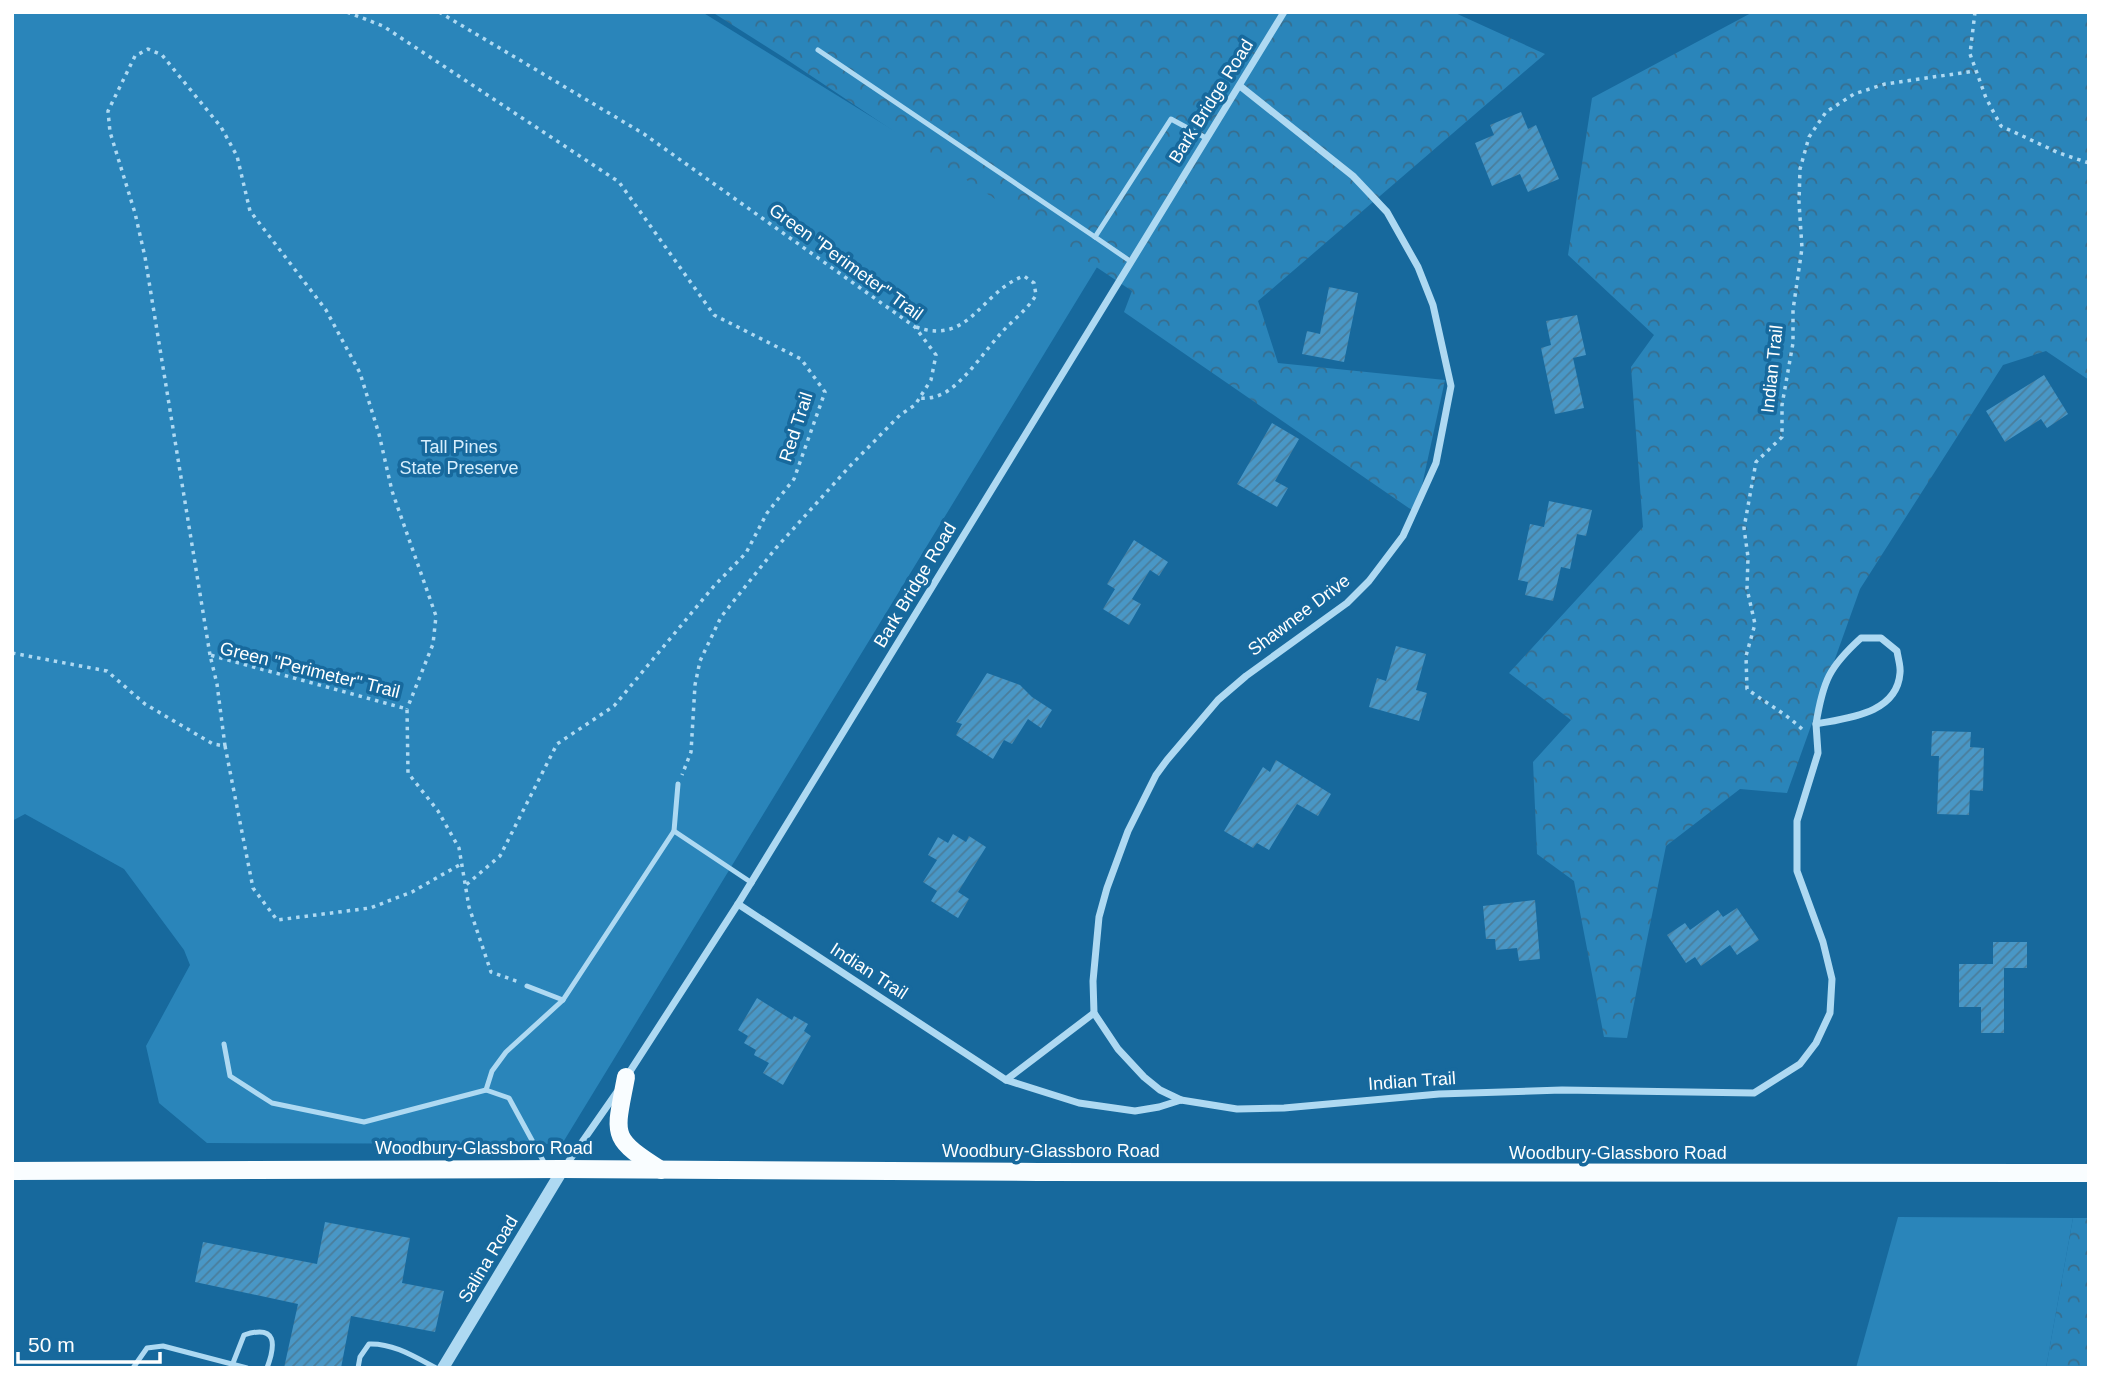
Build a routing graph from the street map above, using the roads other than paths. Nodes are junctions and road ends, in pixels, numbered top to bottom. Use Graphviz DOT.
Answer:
graph roads {
  1 [pos="1284,12"];
  2 [pos="818,50"];
  3 [pos="1240,86"];
  4 [pos="1206,138"];
  5 [pos="1095,237"];
  6 [pos="1130,261"];
  7 [pos="1816,724"];
  8 [pos="678,784"];
  9 [pos="674,831"];
  10 [pos="752,883"];
  11 [pos="738,904"];
  12 [pos="527,986"];
  13 [pos="564,1000"];
  14 [pos="1094,1013"];
  15 [pos="224,1044"];
  16 [pos="626,1077"];
  17 [pos="1006,1080"];
  18 [pos="486,1090"];
  19 [pos="1181,1100"];
  20 [pos="555,1169"];
  21 [pos="661,1170"];
  22 [pos="12,1171"];
  23 [pos="2089,1173"];
  24 [pos="233,1363"];
  25 [pos="133,1368"];
  26 [pos="247,1368"];
  27 [pos="267,1368"];
  28 [pos="358,1368"];
  29 [pos="436,1368"];
  30 [pos="443,1368"];
  1 -- 3 [label="street, Bark Bridge Road"];
  2 -- 5 [label="lane"];
  3 -- 4 [label="street, Bark Bridge Road"];
  3 -- 14 [label="street, Shawnee Drive"];
  4 -- 5 [label="lane"];
  4 -- 6 [label="street, Bark Bridge Road"];
  5 -- 6 [label="lane"];
  6 -- 10 [label="street, Bark Bridge Road"];
  7 -- 7 [label="street, Indian Trail"];
  7 -- 19 [label="street, Indian Trail"];
  8 -- 9 [label="lane"];
  9 -- 10 [label="lane"];
  9 -- 13 [label="lane"];
  10 -- 11 [label="street, Bark Bridge Road"];
  11 -- 16 [label="street, Bark Bridge Road"];
  11 -- 17 [label="street, Indian Trail"];
  12 -- 13 [label="lane"];
  13 -- 18 [label="lane"];
  14 -- 17 [label="street"];
  14 -- 19 [label="street"];
  15 -- 18 [label="lane"];
  16 -- 20 [label="street, Bark Bridge Road"];
  16 -- 21 [label="main road"];
  17 -- 19 [label="street, Indian Trail"];
  18 -- 20 [label="lane"];
  20 -- 21 [label="main road, Woodbury-Glassboro Road"];
  20 -- 22 [label="main road, Woodbury-Glassboro Road"];
  20 -- 30 [label="street, Salina Road"];
  21 -- 23 [label="main road, Woodbury-Glassboro Road"];
  24 -- 25 [label="lane"];
  24 -- 26 [label="lane"];
  24 -- 27 [label="lane"];
  28 -- 29 [label="lane"];
}
